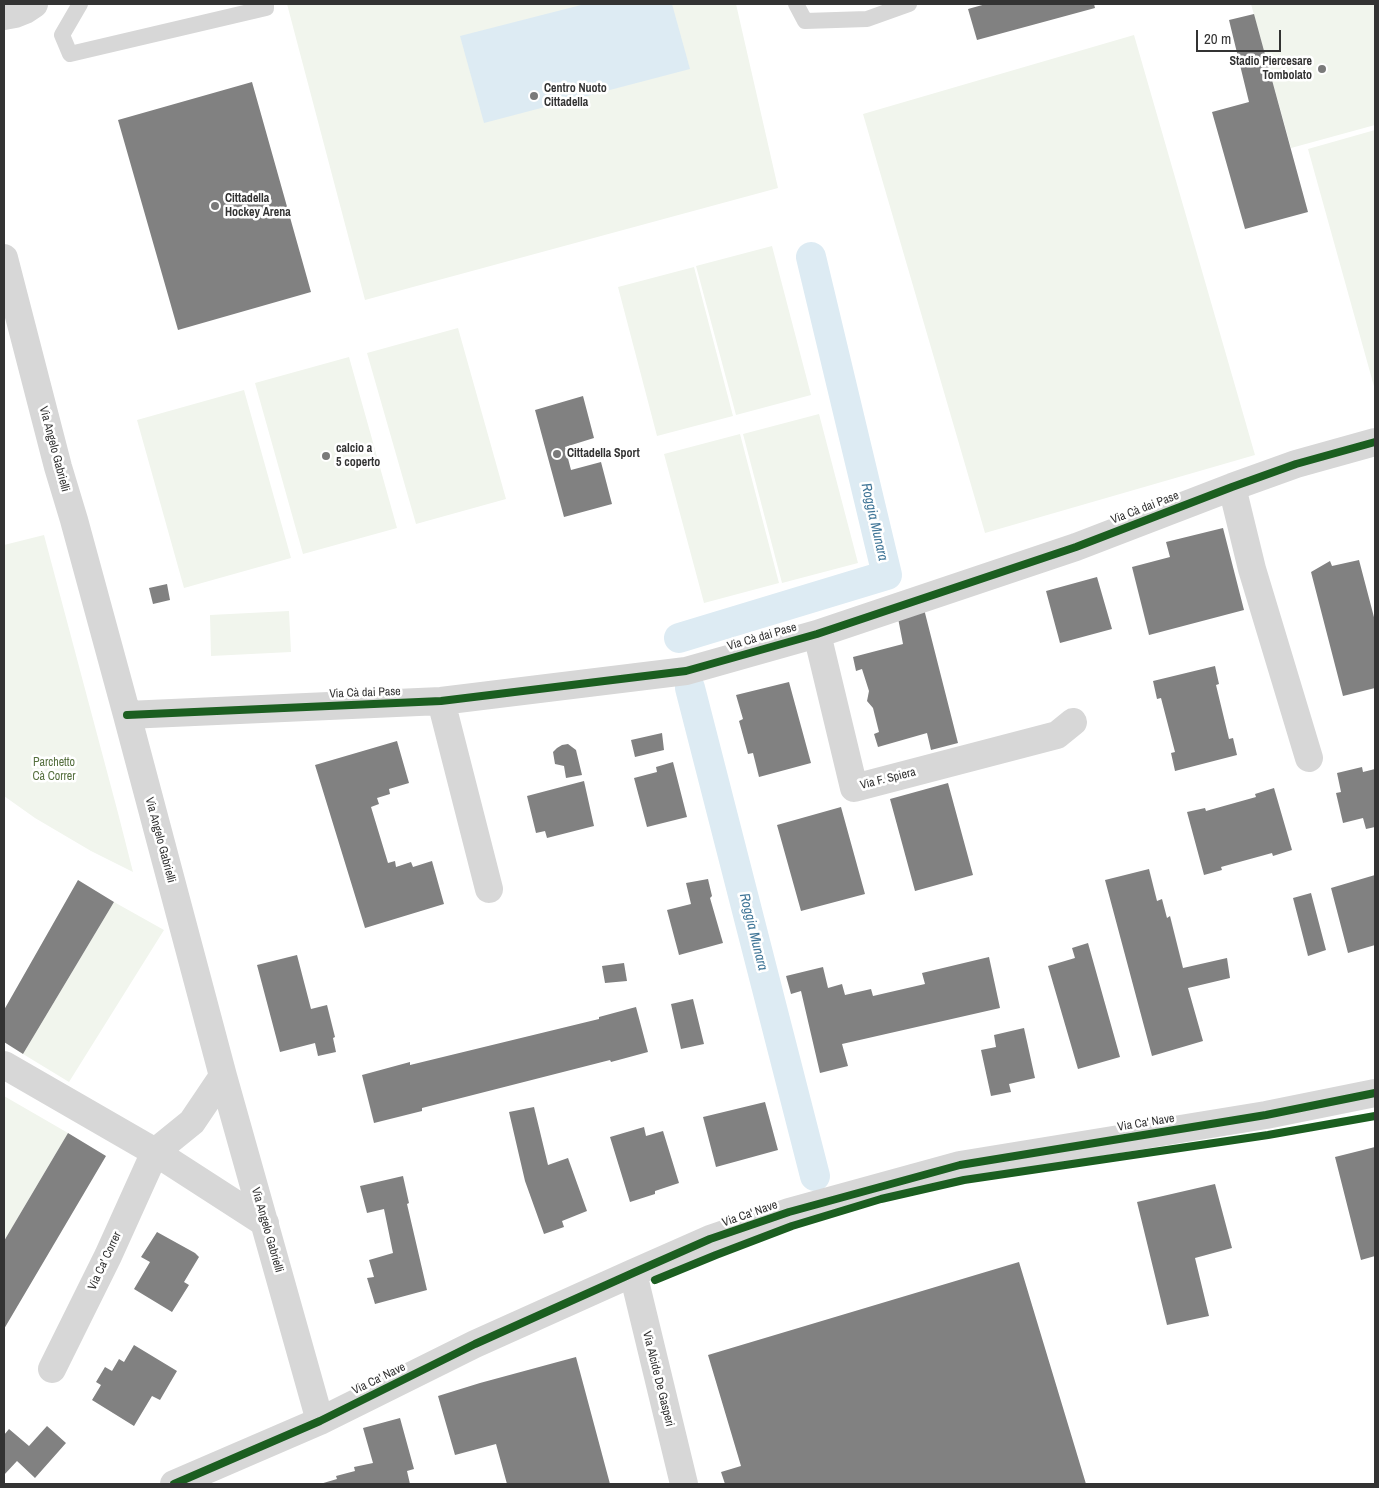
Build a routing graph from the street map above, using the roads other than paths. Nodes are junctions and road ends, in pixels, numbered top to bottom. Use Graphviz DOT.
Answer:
graph roads {
  1 [pos="34,4"];
  2 [pos="80,4"];
  3 [pos="266,4"];
  4 [pos="796,4"];
  5 [pos="909,4"];
  6 [pos="4,16"];
  7 [pos="4,258"];
  8 [pos="1375,442"];
  9 [pos="1232,487"];
  10 [pos="817,634"];
  11 [pos="441,701"];
  12 [pos="127,715"];
  13 [pos="1073,722"];
  14 [pos="1309,758"];
  15 [pos="489,889"];
  16 [pos="4,1065"];
  17 [pos="223,1076"];
  18 [pos="1375,1093"];
  19 [pos="155,1152"];
  20 [pos="265,1223"];
  21 [pos="633,1273"];
  22 [pos="52,1369"];
  23 [pos="320,1420"];
  24 [pos="177,1484"];
  25 [pos="684,1484"];
  1 -- 6 [label="street"];
  2 -- 3 [label="lane"];
  4 -- 5 [label="lane"];
  7 -- 12 [label="street, Via Angelo Gabrielli"];
  8 -- 9 [label="street, Via Cà dai Pase"];
  9 -- 10 [label="street, Via Cà dai Pase"];
  9 -- 14 [label="street"];
  10 -- 11 [label="street, Via Cà dai Pase"];
  10 -- 13 [label="street, Via F. Spiera"];
  11 -- 12 [label="street, Via Cà dai Pase"];
  11 -- 15 [label="street"];
  12 -- 17 [label="street, Via Angelo Gabrielli"];
  16 -- 19 [label="street"];
  17 -- 19 [label="street, Via Ca' Correr"];
  17 -- 20 [label="street, Via Angelo Gabrielli"];
  18 -- 21 [label="street, Via Ca' Nave"];
  19 -- 20 [label="street"];
  19 -- 22 [label="street, Via Ca' Correr"];
  20 -- 23 [label="street, Via Angelo Gabrielli"];
  21 -- 23 [label="street, Via Ca' Nave"];
  21 -- 25 [label="street, Via Alcide De Gasperi"];
  23 -- 24 [label="street, Via Ca' Nave"];
}
